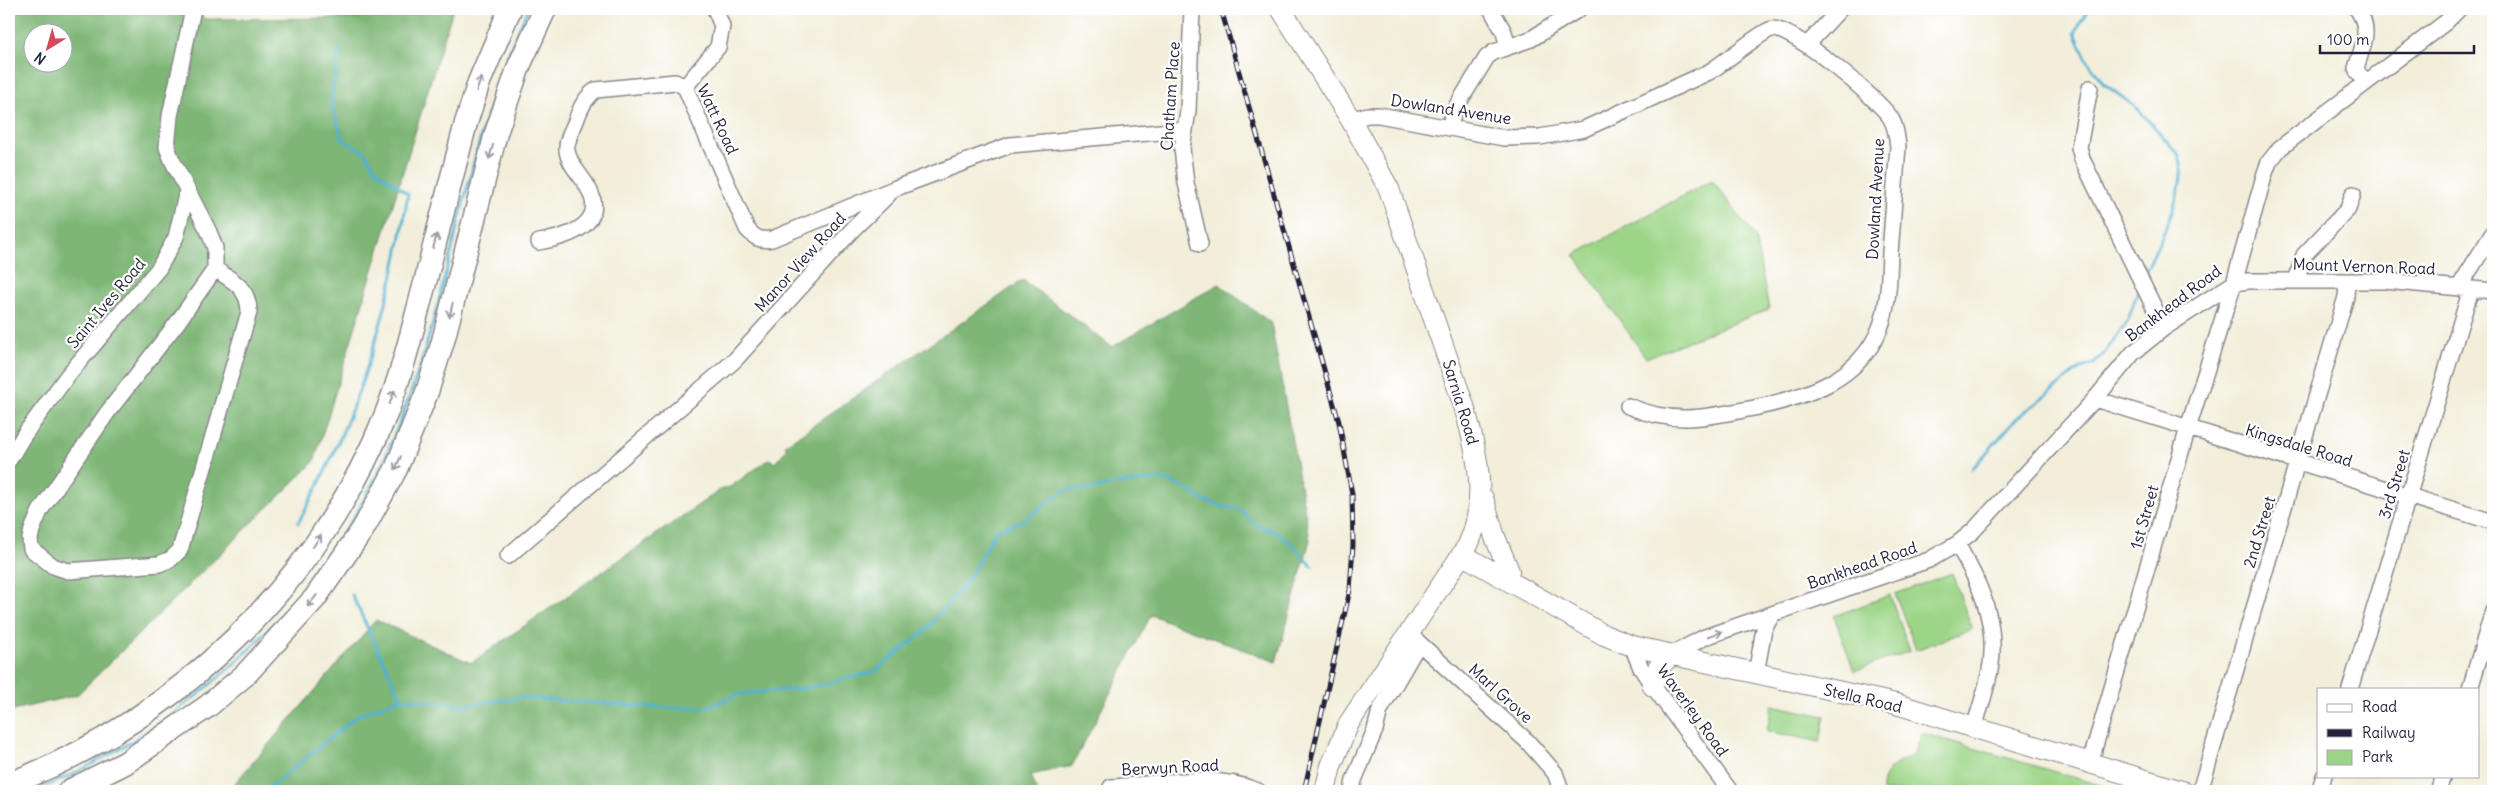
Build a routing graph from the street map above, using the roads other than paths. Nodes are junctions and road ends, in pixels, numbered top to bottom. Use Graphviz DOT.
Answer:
graph roads {
  1 [pos="193,9"];
  2 [pos="510,9"];
  3 [pos="545,9"];
  4 [pos="715,9"];
  5 [pos="1192,9"];
  6 [pos="1281,9"];
  7 [pos="1491,9"];
  8 [pos="1579,9"];
  9 [pos="1840,9"];
  10 [pos="2357,9"];
  11 [pos="2459,9"];
  12 [pos="1808,44"];
  13 [pos="1508,47"];
  14 [pos="2367,82"];
  15 [pos="685,87"];
  16 [pos="2090,88"];
  17 [pos="1351,120"];
  18 [pos="1449,127"];
  19 [pos="1183,130"];
  20 [pos="896,188"];
  21 [pos="187,191"];
  22 [pos="2353,194"];
  23 [pos="2493,233"];
  24 [pos="540,242"];
  25 [pos="1200,244"];
  26 [pos="215,269"];
  27 [pos="2296,281"];
  28 [pos="2347,282"];
  29 [pos="2234,283"];
  30 [pos="2465,288"];
  31 [pos="2493,290"];
  32 [pos="2164,328"];
  33 [pos="2095,399"];
  34 [pos="1628,406"];
  35 [pos="2188,428"];
  36 [pos="9,460"];
  37 [pos="2298,463"];
  38 [pos="1480,486"];
  39 [pos="2409,498"];
  40 [pos="2493,522"];
  41 [pos="1957,544"];
  42 [pos="1465,550"];
  43 [pos="508,556"];
  44 [pos="1509,570"];
  45 [pos="293,574"];
  46 [pos="1547,601"];
  47 [pos="2493,611"];
  48 [pos="1772,615"];
  49 [pos="1413,638"];
  50 [pos="1632,646"];
  51 [pos="1671,655"];
  52 [pos="1756,674"];
  53 [pos="1653,686"];
  54 [pos="2350,688"];
  55 [pos="2470,688"];
  56 [pos="1974,728"];
  57 [pos="125,763"];
  58 [pos="2090,763"];
  59 [pos="9,767"];
  60 [pos="2323,778"];
  61 [pos="2442,778"];
  62 [pos="9,784"];
  63 [pos="1111,787"];
  64 [pos="1560,787"];
  65 [pos="69,791"];
  66 [pos="86,791"];
  67 [pos="1258,791"];
  68 [pos="1325,791"];
  69 [pos="1352,791"];
  70 [pos="1730,791"];
  71 [pos="2182,791"];
  72 [pos="2200,791"];
  73 [pos="2319,791"];
  74 [pos="2438,791"];
  1 -- 21 [label="street"];
  45 -- 2 [label="highway, one-way"];
  3 -- 57 [label="highway, one-way"];
  4 -- 15 [label="street"];
  5 -- 19 [label="street, Chatham Place"];
  6 -- 17 [label="main road, Sarnia Road"];
  7 -- 13 [label="street"];
  8 -- 13 [label="street"];
  9 -- 12 [label="street"];
  10 -- 14 [label="street"];
  11 -- 14 [label="street, Bankhead Road"];
  12 -- 18 [label="street, Dowland Avenue"];
  12 -- 34 [label="street, Dowland Avenue"];
  13 -- 18 [label="street"];
  14 -- 29 [label="street, Bankhead Road"];
  15 -- 20 [label="street, Watt Road"];
  15 -- 24 [label="street, Watt Road"];
  16 -- 32 [label="street"];
  17 -- 18 [label="street, Dowland Avenue"];
  17 -- 38 [label="main road, Sarnia Road"];
  19 -- 20 [label="street, Manor View Road"];
  19 -- 25 [label="street, Chatham Place"];
  20 -- 43 [label="street, Manor View Road"];
  21 -- 26 [label="street"];
  21 -- 36 [label="street, Saint Ives Road"];
  22 -- 27 [label="street"];
  23 -- 30 [label="street, 3rd Street"];
  26 -- 26 [label="street"];
  27 -- 28 [label="street, Mount Vernon Road"];
  27 -- 29 [label="street, Mount Vernon Road"];
  28 -- 30 [label="street, Mount Vernon Road"];
  28 -- 37 [label="street, 2nd Street"];
  29 -- 32 [label="street, Bankhead Road"];
  29 -- 35 [label="street, 1st Street"];
  30 -- 31 [label="street, Mount Vernon Road"];
  30 -- 39 [label="street, 3rd Street"];
  32 -- 33 [label="street, Bankhead Road"];
  33 -- 35 [label="street, Kingsdale Road"];
  33 -- 41 [label="street, Bankhead Road"];
  35 -- 37 [label="street, Kingsdale Road"];
  35 -- 58 [label="street, 1st Street"];
  37 -- 39 [label="street, Kingsdale Road"];
  37 -- 72 [label="street, 2nd Street"];
  38 -- 42 [label="main road, Sarnia Road"];
  38 -- 44 [label="main road"];
  39 -- 40 [label="street, Kingsdale Road"];
  39 -- 54 [label="street, 3rd Street"];
  41 -- 48 [label="street, Bankhead Road"];
  41 -- 56 [label="street"];
  42 -- 44 [label="main road, Stella Road"];
  42 -- 46 [label="main road, Stella Road"];
  42 -- 49 [label="main road, Sarnia Road"];
  44 -- 46 [label="main road, Stella Road"];
  45 -- 59 [label="highway"];
  45 -- 62 [label="highway"];
  46 -- 50 [label="main road, Stella Road"];
  47 -- 55 [label="street"];
  51 -- 48 [label="street, Bankhead Road, one-way"];
  48 -- 52 [label="street"];
  49 -- 64 [label="street, Marl Grove"];
  49 -- 68 [label="main road, Sarnia Road"];
  49 -- 69 [label="street"];
  50 -- 51 [label="main road, Stella Road"];
  50 -- 53 [label="street, Waverley Road"];
  51 -- 52 [label="main road, Stella Road"];
  51 -- 53 [label="main road"];
  52 -- 56 [label="main road, Stella Road"];
  53 -- 70 [label="street, Waverley Road"];
  56 -- 58 [label="main road, Stella Road"];
  57 -- 65 [label="highway"];
  57 -- 66 [label="highway"];
  58 -- 71 [label="main road, Stella Road"];
  60 -- 73 [label="street"];
  61 -- 74 [label="street"];
  63 -- 67 [label="street, Berwyn Road"];
}
